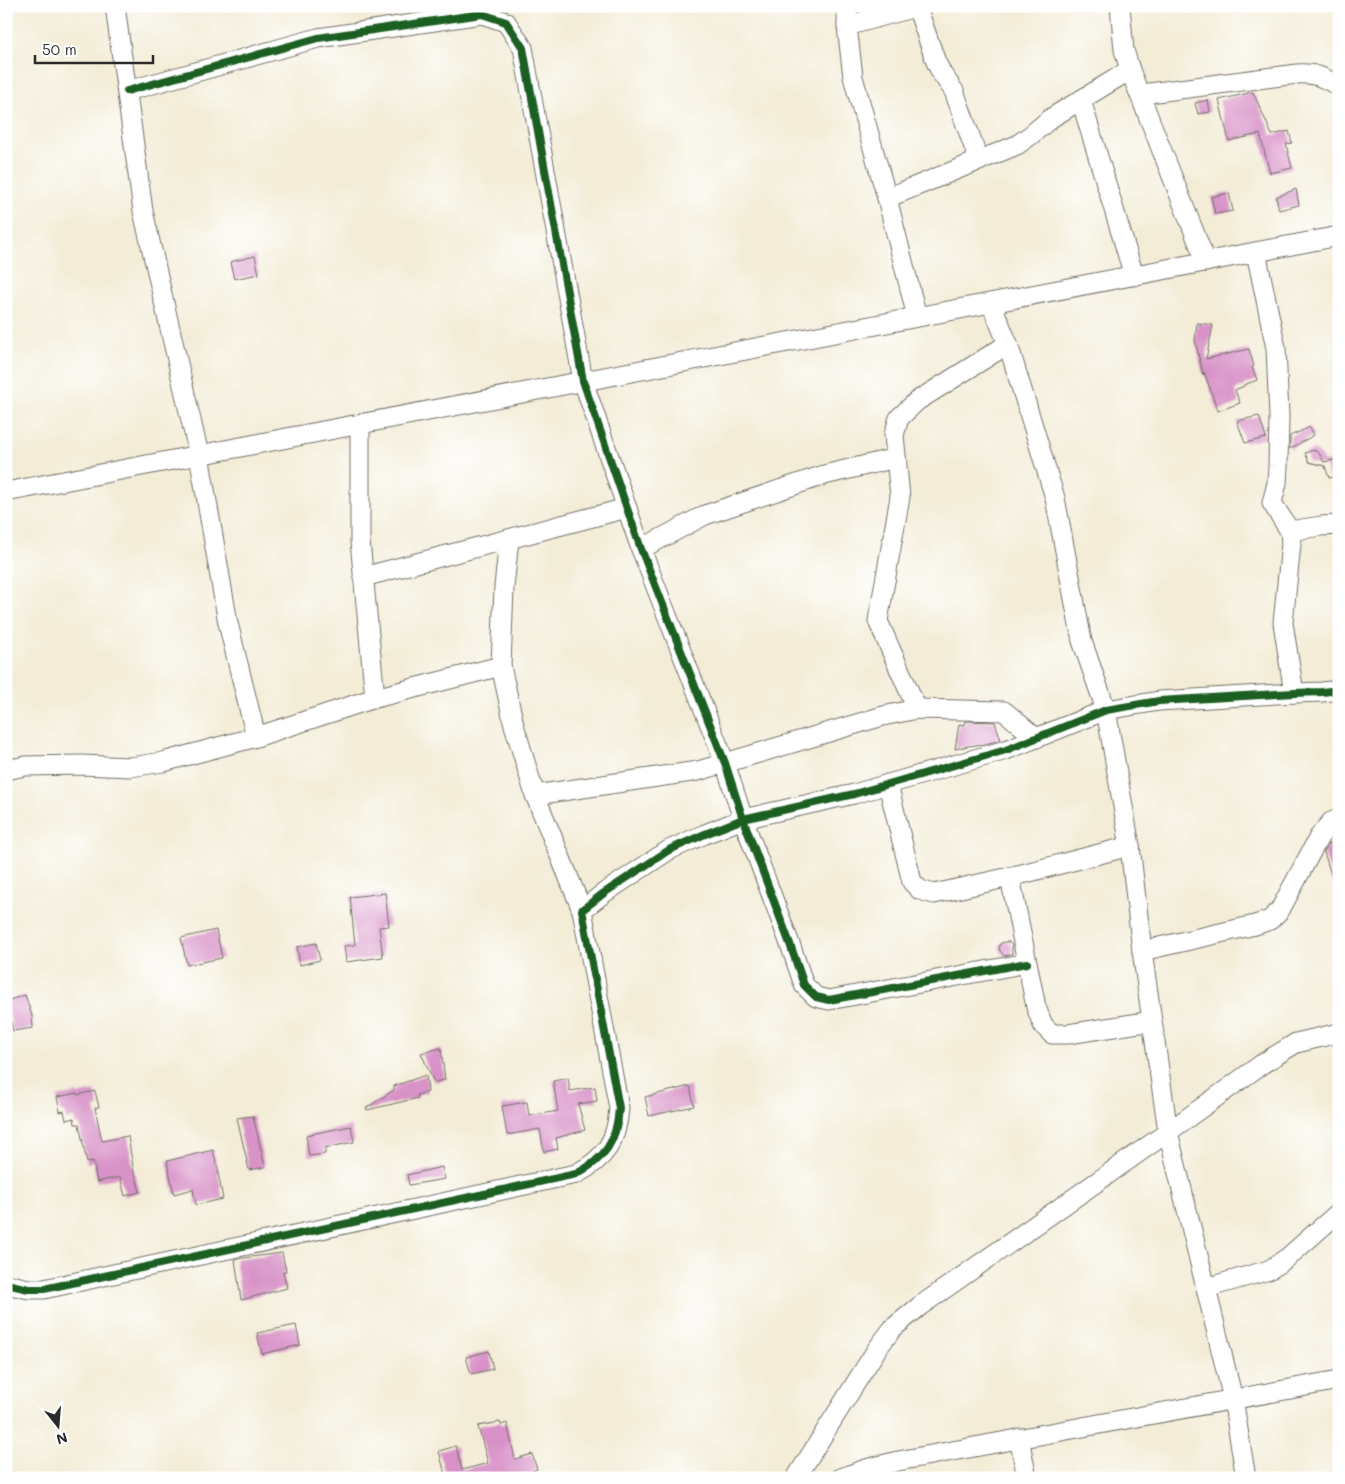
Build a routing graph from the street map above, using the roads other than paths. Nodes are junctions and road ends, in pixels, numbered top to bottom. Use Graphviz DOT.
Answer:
graph roads {
  1 [pos="115,6"];
  2 [pos="847,6"];
  3 [pos="918,6"];
  4 [pos="1120,6"];
  5 [pos="847,26"];
  6 [pos="1130,70"];
  7 [pos="1339,86"];
  8 [pos="127,91"];
  9 [pos="1140,94"];
  10 [pos="1081,100"];
  11 [pos="979,161"];
  12 [pos="887,198"];
  13 [pos="1339,236"];
  14 [pos="1256,252"];
  15 [pos="1206,262"];
  16 [pos="1134,276"];
  17 [pos="991,303"];
  18 [pos="917,317"];
  19 [pos="1008,344"];
  20 [pos="583,381"];
  21 [pos="360,424"];
  22 [pos="199,455"];
  23 [pos="896,458"];
  24 [pos="6,492"];
  25 [pos="627,508"];
  26 [pos="1339,525"];
  27 [pos="1290,532"];
  28 [pos="509,539"];
  29 [pos="642,549"];
  30 [pos="363,577"];
  31 [pos="500,666"];
  32 [pos="1339,690"];
  33 [pos="1294,693"];
  34 [pos="375,698"];
  35 [pos="916,709"];
  36 [pos="1106,710"];
  37 [pos="256,737"];
  38 [pos="1036,738"];
  39 [pos="725,763"];
  40 [pos="6,770"];
  41 [pos="888,784"];
  42 [pos="535,794"];
  43 [pos="1339,818"];
  44 [pos="743,819"];
  45 [pos="1130,846"];
  46 [pos="1010,877"];
  47 [pos="582,910"];
  48 [pos="1142,950"];
  49 [pos="1027,962"];
  50 [pos="1152,1021"];
  51 [pos="1339,1033"];
  52 [pos="1168,1132"];
  53 [pos="1339,1212"];
  54 [pos="6,1284"];
  55 [pos="1206,1288"];
  56 [pos="1339,1380"];
  57 [pos="1232,1399"];
  58 [pos="1019,1438"];
  59 [pos="900,1469"];
  60 [pos="797,1477"];
  61 [pos="841,1478"];
  62 [pos="1026,1478"];
  63 [pos="1246,1478"];
  1 -- 8 [label="street"];
  2 -- 5 [label="street"];
  3 -- 5 [label="street"];
  3 -- 11 [label="street"];
  4 -- 6 [label="street"];
  5 -- 12 [label="street"];
  6 -- 9 [label="street"];
  6 -- 10 [label="street"];
  7 -- 9 [label="street"];
  8 -- 20 [label="street"];
  8 -- 22 [label="street"];
  9 -- 15 [label="street"];
  10 -- 11 [label="street"];
  10 -- 16 [label="street"];
  11 -- 12 [label="street"];
  12 -- 18 [label="street"];
  13 -- 14 [label="street"];
  14 -- 15 [label="street"];
  14 -- 27 [label="street"];
  15 -- 16 [label="street"];
  16 -- 17 [label="street"];
  17 -- 18 [label="street"];
  17 -- 19 [label="street"];
  18 -- 20 [label="street"];
  19 -- 23 [label="street"];
  19 -- 36 [label="street"];
  20 -- 21 [label="street"];
  20 -- 25 [label="street"];
  21 -- 22 [label="street"];
  21 -- 30 [label="street"];
  22 -- 24 [label="street"];
  22 -- 37 [label="street"];
  23 -- 29 [label="street"];
  23 -- 35 [label="street"];
  25 -- 28 [label="street"];
  25 -- 29 [label="street"];
  26 -- 27 [label="street"];
  27 -- 33 [label="street"];
  28 -- 30 [label="street"];
  28 -- 31 [label="street"];
  29 -- 39 [label="street"];
  30 -- 34 [label="street"];
  31 -- 34 [label="street"];
  31 -- 42 [label="street"];
  32 -- 33 [label="street"];
  33 -- 36 [label="street"];
  34 -- 37 [label="street"];
  35 -- 38 [label="street"];
  35 -- 39 [label="street"];
  36 -- 38 [label="street"];
  36 -- 45 [label="street"];
  37 -- 40 [label="street"];
  38 -- 41 [label="street"];
  39 -- 42 [label="street"];
  39 -- 44 [label="street"];
  41 -- 44 [label="street"];
  41 -- 46 [label="street"];
  42 -- 47 [label="street"];
  43 -- 48 [label="street"];
  44 -- 47 [label="street"];
  44 -- 49 [label="street"];
  45 -- 46 [label="street"];
  45 -- 48 [label="street"];
  46 -- 49 [label="street"];
  47 -- 54 [label="street"];
  48 -- 50 [label="street"];
  49 -- 50 [label="street"];
  50 -- 52 [label="street"];
  51 -- 52 [label="street"];
  52 -- 55 [label="street"];
  52 -- 60 [label="street"];
  53 -- 55 [label="street"];
  55 -- 57 [label="street"];
  56 -- 57 [label="street"];
  57 -- 58 [label="street"];
  57 -- 63 [label="street"];
  58 -- 59 [label="street"];
  58 -- 62 [label="street"];
  59 -- 61 [label="street"];
}
